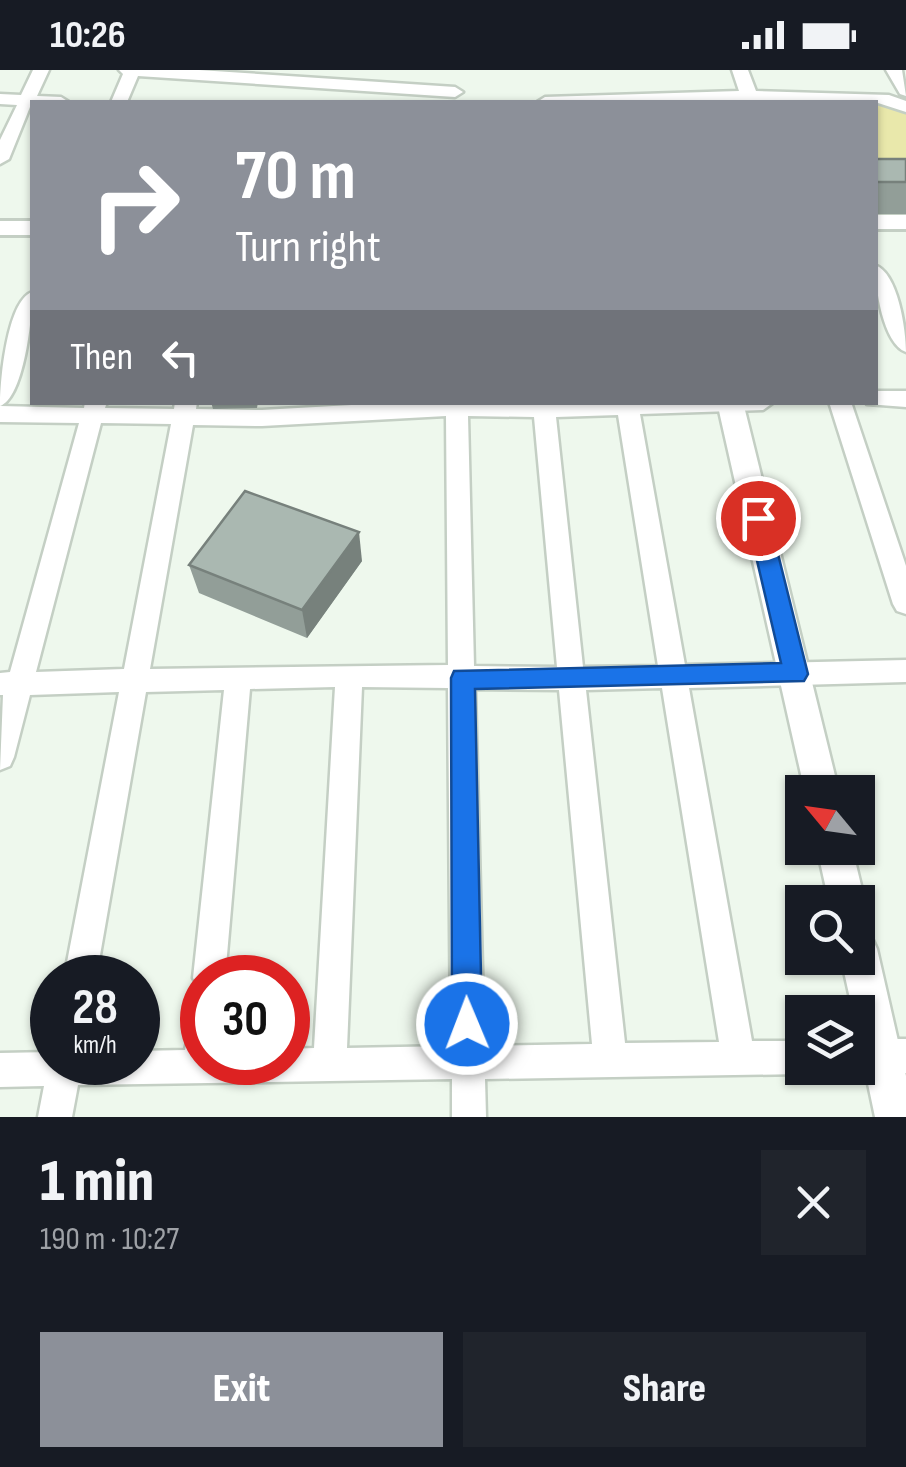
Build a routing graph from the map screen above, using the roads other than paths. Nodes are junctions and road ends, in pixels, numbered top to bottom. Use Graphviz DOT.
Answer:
graph roads {
  1 [pos="40,70"];
  2 [pos="131,70"];
  3 [pos="463,70"];
  4 [pos="740,70"];
  5 [pos="894,70"];
  6 [pos="341,76"];
  7 [pos="239,79"];
  8 [pos="906,91"];
  9 [pos="749,96"];
  10 [pos="453,97"];
  11 [pos="0,98"];
  12 [pos="29,100"];
  13 [pos="120,100"];
  14 [pos="331,100"];
  15 [pos="613,100"];
  16 [pos="906,107"];
  17 [pos="30,145"];
  18 [pos="3,151"];
  19 [pos="878,222"];
  20 [pos="906,222"];
  21 [pos="0,228"];
  22 [pos="30,228"];
  23 [pos="878,277"];
  24 [pos="30,304"];
  25 [pos="906,345"];
  26 [pos="0,398"];
  27 [pos="878,399"];
  28 [pos="906,399"];
  29 [pos="613,405"];
  30 [pos="627,405"];
  31 [pos="730,405"];
  32 [pos="841,405"];
  33 [pos="95,408"];
  34 [pos="456,409"];
  35 [pos="184,410"];
  36 [pos="262,410"];
  37 [pos="544,410"];
  38 [pos="0,414"];
  39 [pos="906,604"];
  40 [pos="906,671"];
  41 [pos="796,674"];
  42 [pos="349,675"];
  43 [pos="673,677"];
  44 [pos="238,678"];
  45 [pos="463,678"];
  46 [pos="573,679"];
  47 [pos="133,681"];
  48 [pos="10,684"];
  49 [pos="0,757"];
  50 [pos="818,775"];
  51 [pos="84,955"];
  52 [pos="210,955"];
  53 [pos="864,975"];
  54 [pos="882,1056"];
  55 [pos="785,1057"];
  56 [pos="738,1058"];
  57 [pos="610,1060"];
  58 [pos="310,1062"];
  59 [pos="468,1062"];
  60 [pos="330,1064"];
  61 [pos="30,1068"];
  62 [pos="0,1070"];
  63 [pos="61,1085"];
  64 [pos="55,1117"];
  65 [pos="469,1117"];
  66 [pos="895,1117"];
  1 -- 12 [label="street"];
  2 -- 7 [label="street"];
  2 -- 13 [label="street"];
  3 -- 10 [label="street"];
  4 -- 9 [label="street"];
  5 -- 8 [label="street"];
  6 -- 7 [label="street"];
  6 -- 10 [label="street"];
  6 -- 14 [label="street"];
  9 -- 15 [label="street"];
  9 -- 16 [label="street"];
  11 -- 12 [label="street"];
  12 -- 18 [label="street"];
  17 -- 18 [label="street"];
  19 -- 20 [label="main road"];
  21 -- 22 [label="main road"];
  23 -- 25 [label="street"];
  24 -- 26 [label="street"];
  27 -- 28 [label="street"];
  29 -- 37 [label="street"];
  30 -- 43 [label="street"];
  31 -- 41 [label="street"];
  32 -- 39 [label="street"];
  33 -- 35 [label="street"];
  33 -- 38 [label="street"];
  33 -- 48 [label="street"];
  34 -- 36 [label="street"];
  34 -- 37 [label="street"];
  34 -- 45 [label="street"];
  35 -- 36 [label="street"];
  35 -- 47 [label="street"];
  37 -- 46 [label="street"];
  40 -- 41 [label="street"];
  41 -- 43 [label="street"];
  41 -- 50 [label="street"];
  42 -- 44 [label="street"];
  42 -- 45 [label="street"];
  42 -- 60 [label="street"];
  43 -- 46 [label="street"];
  43 -- 56 [label="street"];
  44 -- 47 [label="street"];
  44 -- 52 [label="street"];
  45 -- 46 [label="street"];
  45 -- 59 [label="street"];
  46 -- 57 [label="street"];
  47 -- 48 [label="street"];
  47 -- 51 [label="street"];
  48 -- 49 [label="street"];
  53 -- 54 [label="street"];
  54 -- 66 [label="street"];
  55 -- 56 [label="street"];
  56 -- 57 [label="street"];
  57 -- 59 [label="street"];
  58 -- 60 [label="street"];
  59 -- 60 [label="street"];
  59 -- 65 [label="street"];
  61 -- 62 [label="street"];
  63 -- 64 [label="street"];
}
